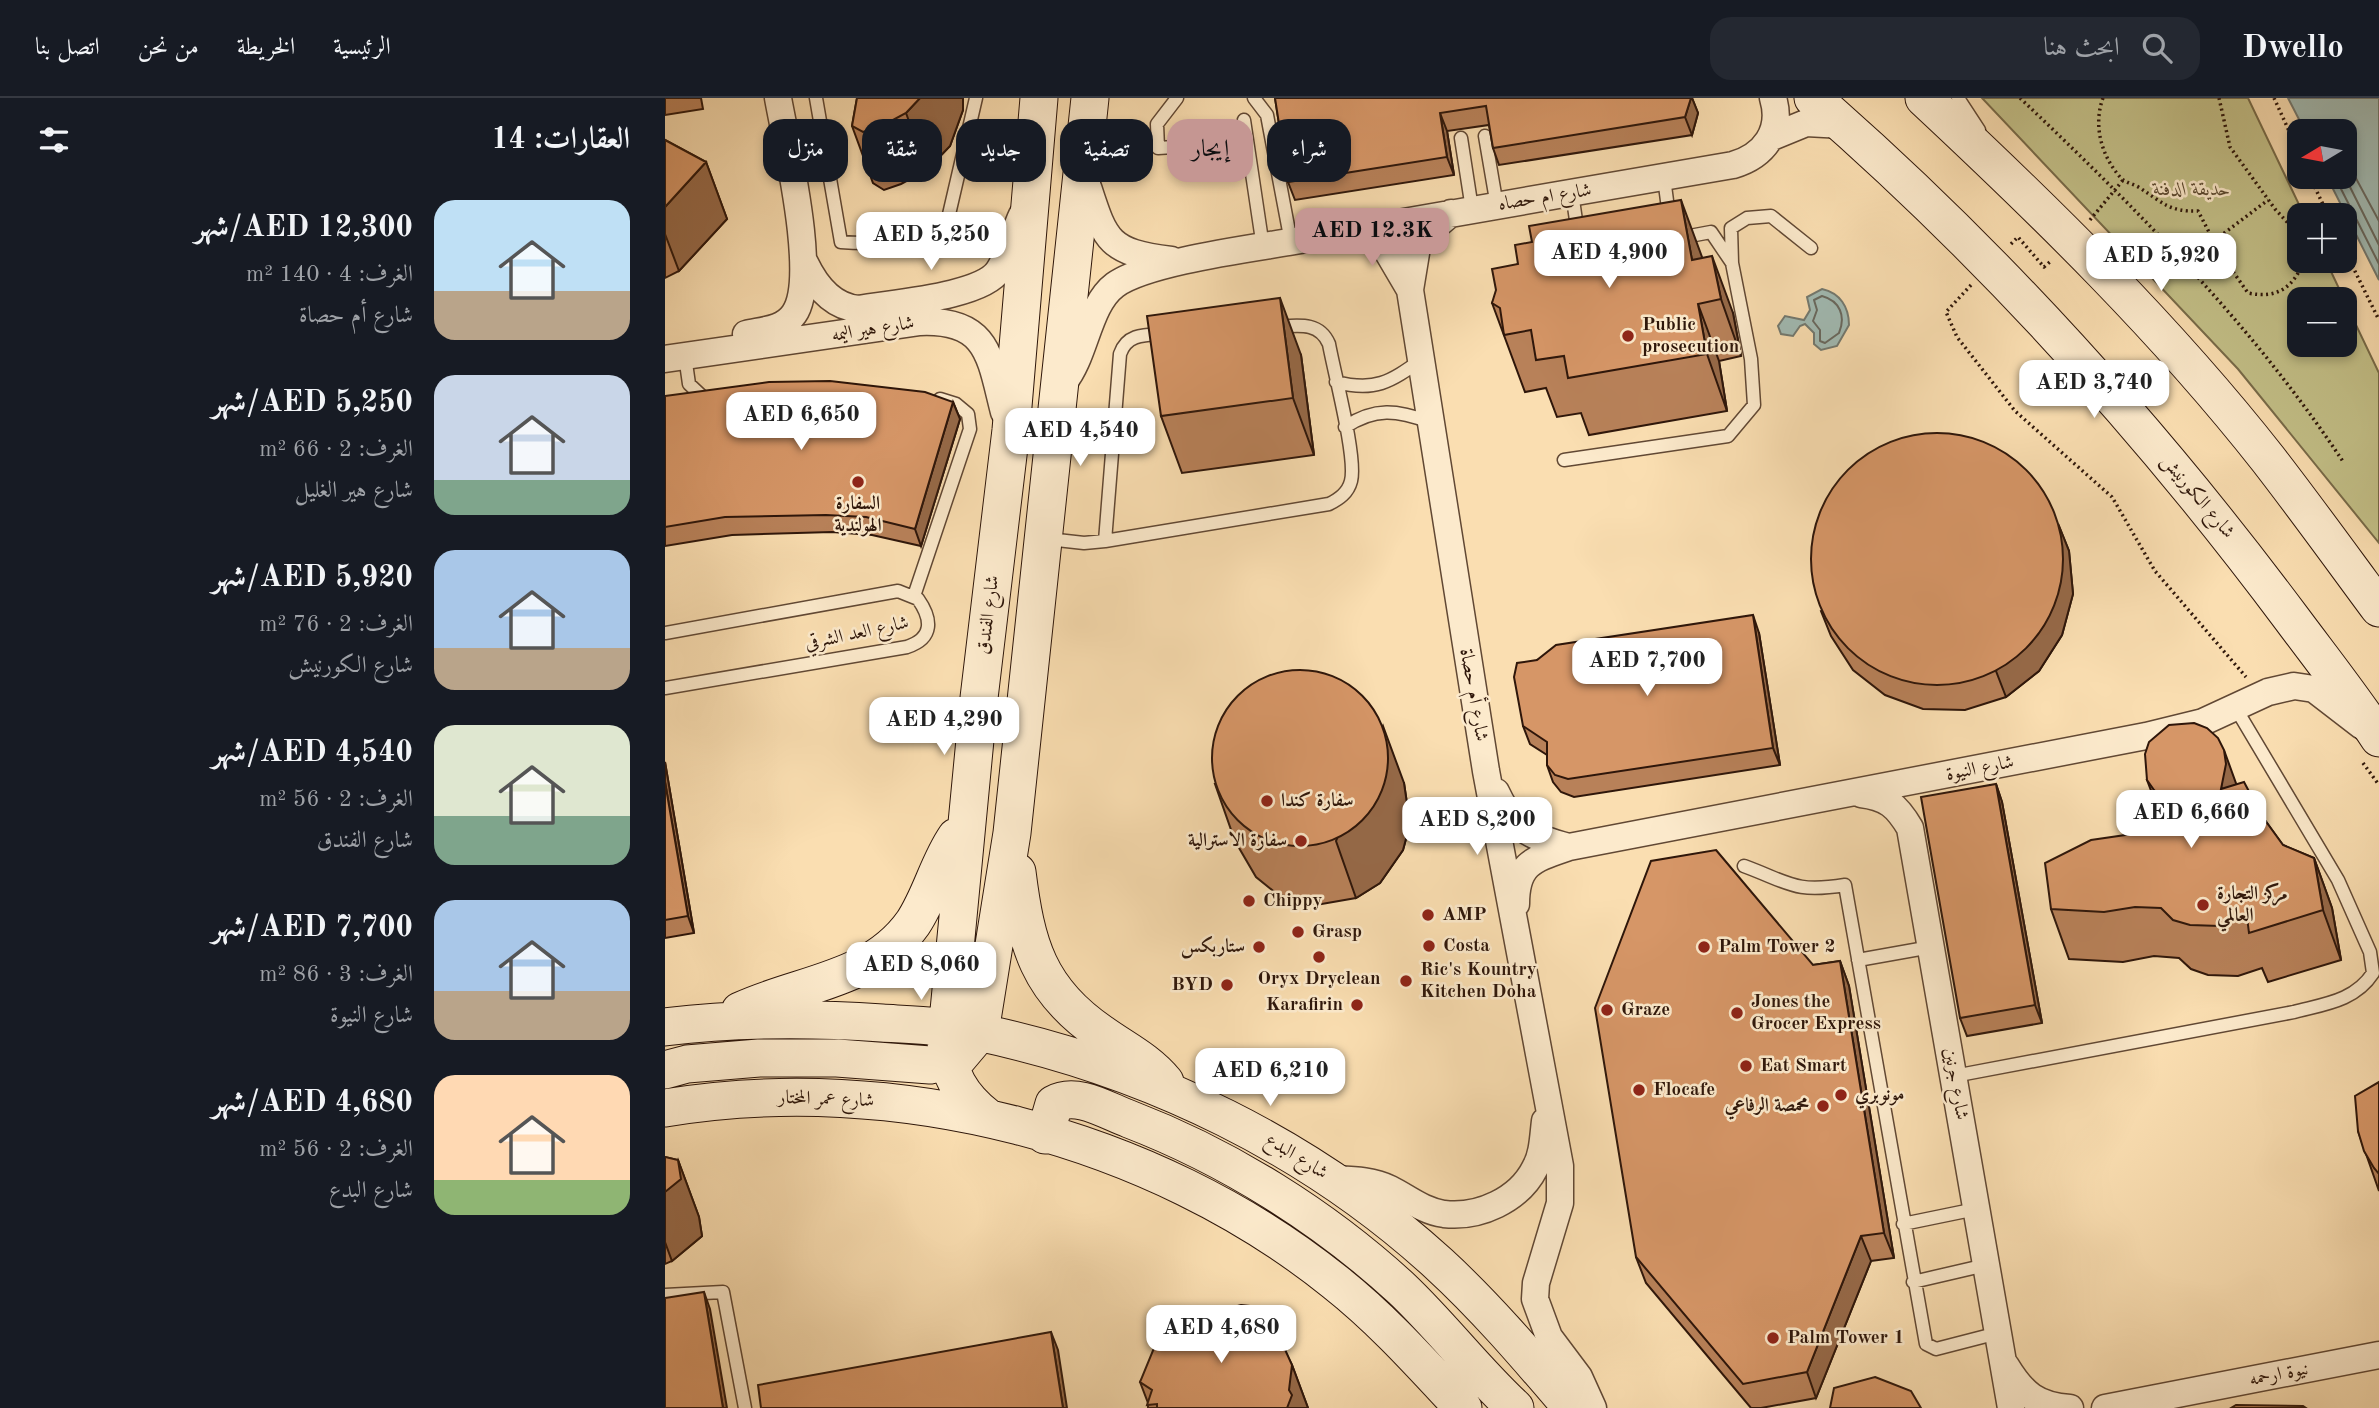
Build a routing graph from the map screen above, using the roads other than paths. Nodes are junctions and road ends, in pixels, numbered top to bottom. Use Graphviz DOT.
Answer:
graph roads {
  1 [pos="779,98"];
  2 [pos="816,98"];
  3 [pos="976,98"];
  4 [pos="1039,98"];
  5 [pos="1090,98"];
  6 [pos="1177,98"];
  7 [pos="1254,98"];
  8 [pos="1773,98"];
  9 [pos="1813,98"];
  10 [pos="1924,98"];
  11 [pos="1958,98"];
  12 [pos="1088,119"];
  13 [pos="1843,125"];
  14 [pos="1485,136"];
  15 [pos="1772,137"];
  16 [pos="1461,138"];
  17 [pos="1167,147"];
  18 [pos="1998,167"];
  19 [pos="1664,178"];
  20 [pos="1253,180"];
  21 [pos="1082,182"];
  22 [pos="1086,182"];
  23 [pos="1572,193"];
  24 [pos="1029,201"];
  25 [pos="1473,209"];
  26 [pos="1731,228"];
  27 [pos="1344,231"];
  28 [pos="1711,232"];
  29 [pos="1291,242"];
  30 [pos="1584,245"];
  31 [pos="1263,247"];
  32 [pos="1811,248"];
  33 [pos="804,261"];
  34 [pos="1184,261"];
  35 [pos="1732,263"];
  36 [pos="1410,290"];
  37 [pos="1264,328"];
  38 [pos="1184,332"];
  39 [pos="679,357"];
  40 [pos="1421,359"];
  41 [pos="1336,382"];
  42 [pos="1059,388"];
  43 [pos="921,395"];
  44 [pos="693,402"];
  45 [pos="1430,422"];
  46 [pos="1345,427"];
  47 [pos="1011,430"];
  48 [pos="1564,460"];
  49 [pos="1044,538"];
  50 [pos="1105,541"];
  51 [pos="913,596"];
  52 [pos="2379,608"];
  53 [pos="665,633"];
  54 [pos="665,688"];
  55 [pos="2235,707"];
  56 [pos="2376,734"];
  57 [pos="1486,771"];
  58 [pos="1856,793"];
  59 [pos="967,821"];
  60 [pos="1011,833"];
  61 [pos="1569,847"];
  62 [pos="1744,866"];
  63 [pos="1515,933"];
  64 [pos="1931,947"];
  65 [pos="1858,960"];
  66 [pos="720,1020"];
  67 [pos="665,1027"];
  68 [pos="958,1041"];
  69 [pos="665,1070"];
  70 [pos="1954,1076"];
  71 [pos="1176,1095"];
  72 [pos="1547,1098"];
  73 [pos="665,1108"];
  74 [pos="987,1117"];
  75 [pos="1045,1135"];
  76 [pos="1332,1179"];
  77 [pos="1976,1209"];
  78 [pos="1903,1224"];
  79 [pos="1986,1265"];
  80 [pos="1913,1283"];
  81 [pos="665,1295"];
  82 [pos="1998,1333"];
  83 [pos="2376,1357"];
  84 [pos="2003,1362"];
  85 [pos="745,1408"];
  86 [pos="1463,1408"];
  87 [pos="1515,1408"];
  88 [pos="1573,1408"];
  89 [pos="1593,1408"];
  90 [pos="2011,1408"];
  91 [pos="2070,1408"];
  92 [pos="2105,1408"];
  1 -- 33 [label="street"];
  2 -- 3 [label="lane"];
  4 -- 24 [label="main road, شارع الفندق"];
  5 -- 12 [label="main road"];
  6 -- 17 [label="lane"];
  7 -- 29 [label="lane"];
  8 -- 15 [label="street"];
  9 -- 13 [label="main road, شارع الكورنيش"];
  10 -- 18 [label="main road"];
  11 -- 18 [label="lane"];
  13 -- 15 [label="street, شارع ام حصاه"];
  13 -- 56 [label="main road, شارع الكورنيش"];
  14 -- 25 [label="lane"];
  15 -- 19 [label="street, شارع ام حصاه"];
  16 -- 25 [label="lane"];
  18 -- 52 [label="main road"];
  19 -- 23 [label="street, شارع ام حصاه"];
  19 -- 28 [label="lane"];
  20 -- 31 [label="lane"];
  21 -- 42 [label="main road"];
  22 -- 34 [label="street, شارع ام حصاه"];
  23 -- 25 [label="street, شارع ام حصاه"];
  23 -- 30 [label="lane"];
  24 -- 33 [label="street"];
  24 -- 47 [label="main road, شارع الفندق"];
  25 -- 27 [label="street, شارع ام حصاه"];
  25 -- 36 [label="street, شارع أم حصاة"];
  26 -- 28 [label="lane"];
  26 -- 32 [label="lane"];
  26 -- 35 [label="lane"];
  27 -- 29 [label="street, شارع ام حصاه"];
  27 -- 36 [label="street, شارع أم حصاة"];
  28 -- 35 [label="lane"];
  29 -- 31 [label="street, شارع ام حصاه"];
  31 -- 34 [label="street, شارع ام حصاه"];
  33 -- 39 [label="street"];
  34 -- 42 [label="street, شارع ام حصاه"];
  35 -- 48 [label="lane"];
  36 -- 40 [label="street, شارع أم حصاة"];
  37 -- 41 [label="lane"];
  38 -- 50 [label="lane"];
  39 -- 44 [label="lane"];
  39 -- 47 [label="street, شارع هير اليمه"];
  40 -- 41 [label="lane"];
  40 -- 45 [label="street, شارع أم حصاة"];
  41 -- 46 [label="lane"];
  42 -- 49 [label="main road"];
  43 -- 51 [label="lane"];
  45 -- 46 [label="lane"];
  45 -- 57 [label="street, شارع أم حصاة"];
  46 -- 50 [label="lane"];
  47 -- 59 [label="main road, شارع الفندق"];
  49 -- 50 [label="lane"];
  49 -- 60 [label="main road"];
  51 -- 53 [label="lane, شارع العد الشرقي"];
  51 -- 54 [label="lane, شارع العد الشرقي"];
  55 -- 56 [label="street, شارع النيوة"];
  55 -- 58 [label="street, شارع النيوة"];
  55 -- 70 [label="lane"];
  57 -- 61 [label="street, شارع النيوة"];
  57 -- 63 [label="street, شارع أم حصاة"];
  58 -- 61 [label="street, شارع النيوة"];
  58 -- 64 [label="street, شارع جرنين"];
  59 -- 66 [label="main road"];
  59 -- 68 [label="main road, شارع الفندق"];
  60 -- 68 [label="main road"];
  60 -- 71 [label="main road"];
  61 -- 63 [label="street, شارع النيوة"];
  62 -- 65 [label="lane"];
  63 -- 72 [label="street, شارع أم حصاة"];
  64 -- 65 [label="lane"];
  64 -- 70 [label="street, شارع جرنين"];
  65 -- 78 [label="lane"];
  66 -- 67 [label="main road"];
  66 -- 68 [label="main road"];
  68 -- 69 [label="main road"];
  68 -- 71 [label="main road, شارع البدع"];
  68 -- 74 [label="main road"];
  70 -- 77 [label="street, شارع جرنين"];
  71 -- 76 [label="main road, شارع البدع"];
  72 -- 76 [label="street, شارع أم حصاة"];
  72 -- 89 [label="street, شارع أم حصاة"];
  73 -- 74 [label="main road, شارع عمر المختار"];
  74 -- 75 [label="main road"];
  75 -- 86 [label="main road"];
  75 -- 87 [label="main road"];
  76 -- 88 [label="main road, شارع البدع"];
  77 -- 78 [label="lane"];
  77 -- 79 [label="street, شارع جرنين"];
  78 -- 80 [label="lane"];
  79 -- 80 [label="lane"];
  79 -- 82 [label="street, شارع جرنين"];
  80 -- 82 [label="lane"];
  81 -- 85 [label="lane"];
  82 -- 84 [label="street, شارع جرنين"];
  83 -- 92 [label="street, نيوة ارحمه"];
  84 -- 90 [label="street, شارع جرنين"];
  84 -- 91 [label="street"];
}
